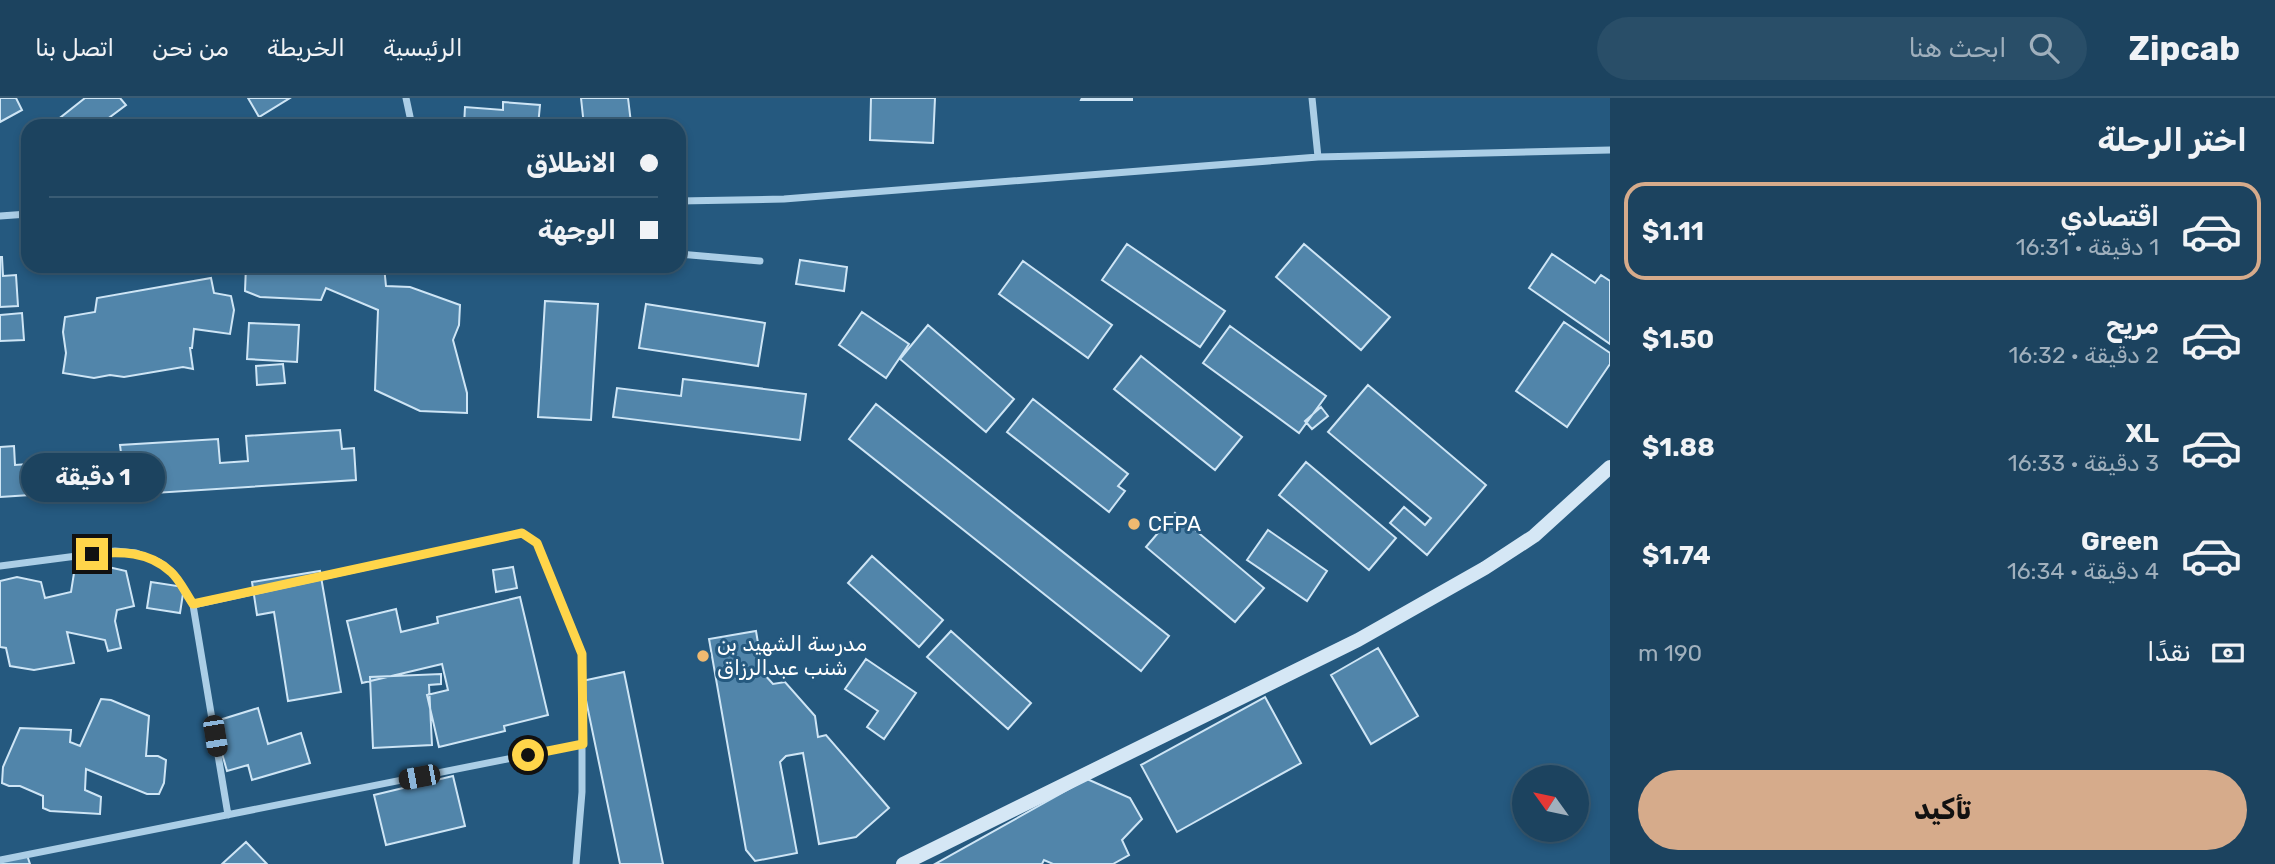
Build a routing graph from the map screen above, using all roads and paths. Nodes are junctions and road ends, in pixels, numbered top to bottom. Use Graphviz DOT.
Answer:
graph roads {
  1 [pos="406,98"];
  2 [pos="1312,98"];
  3 [pos="410,119"];
  4 [pos="1610,150"];
  5 [pos="1318,157"];
  6 [pos="686,201"];
  7 [pos="21,214"];
  8 [pos="0,216"];
  9 [pos="686,255"];
  10 [pos="760,261"];
  11 [pos="1610,467"];
  12 [pos="0,566"];
  13 [pos="193,604"];
  14 [pos="583,744"];
  15 [pos="228,815"];
  16 [pos="0,860"];
  17 [pos="576,864"];
  18 [pos="903,864"];
  1 -- 3 [label="street"];
  2 -- 5 [label="street"];
  4 -- 5 [label="street"];
  5 -- 6 [label="street"];
  7 -- 8 [label="street"];
  9 -- 10 [label="street"];
  11 -- 18 [label="main road"];
  12 -- 13 [label="street"];
  13 -- 14 [label="street"];
  13 -- 15 [label="street"];
  14 -- 15 [label="street"];
  14 -- 17 [label="street"];
  15 -- 16 [label="street"];
}
